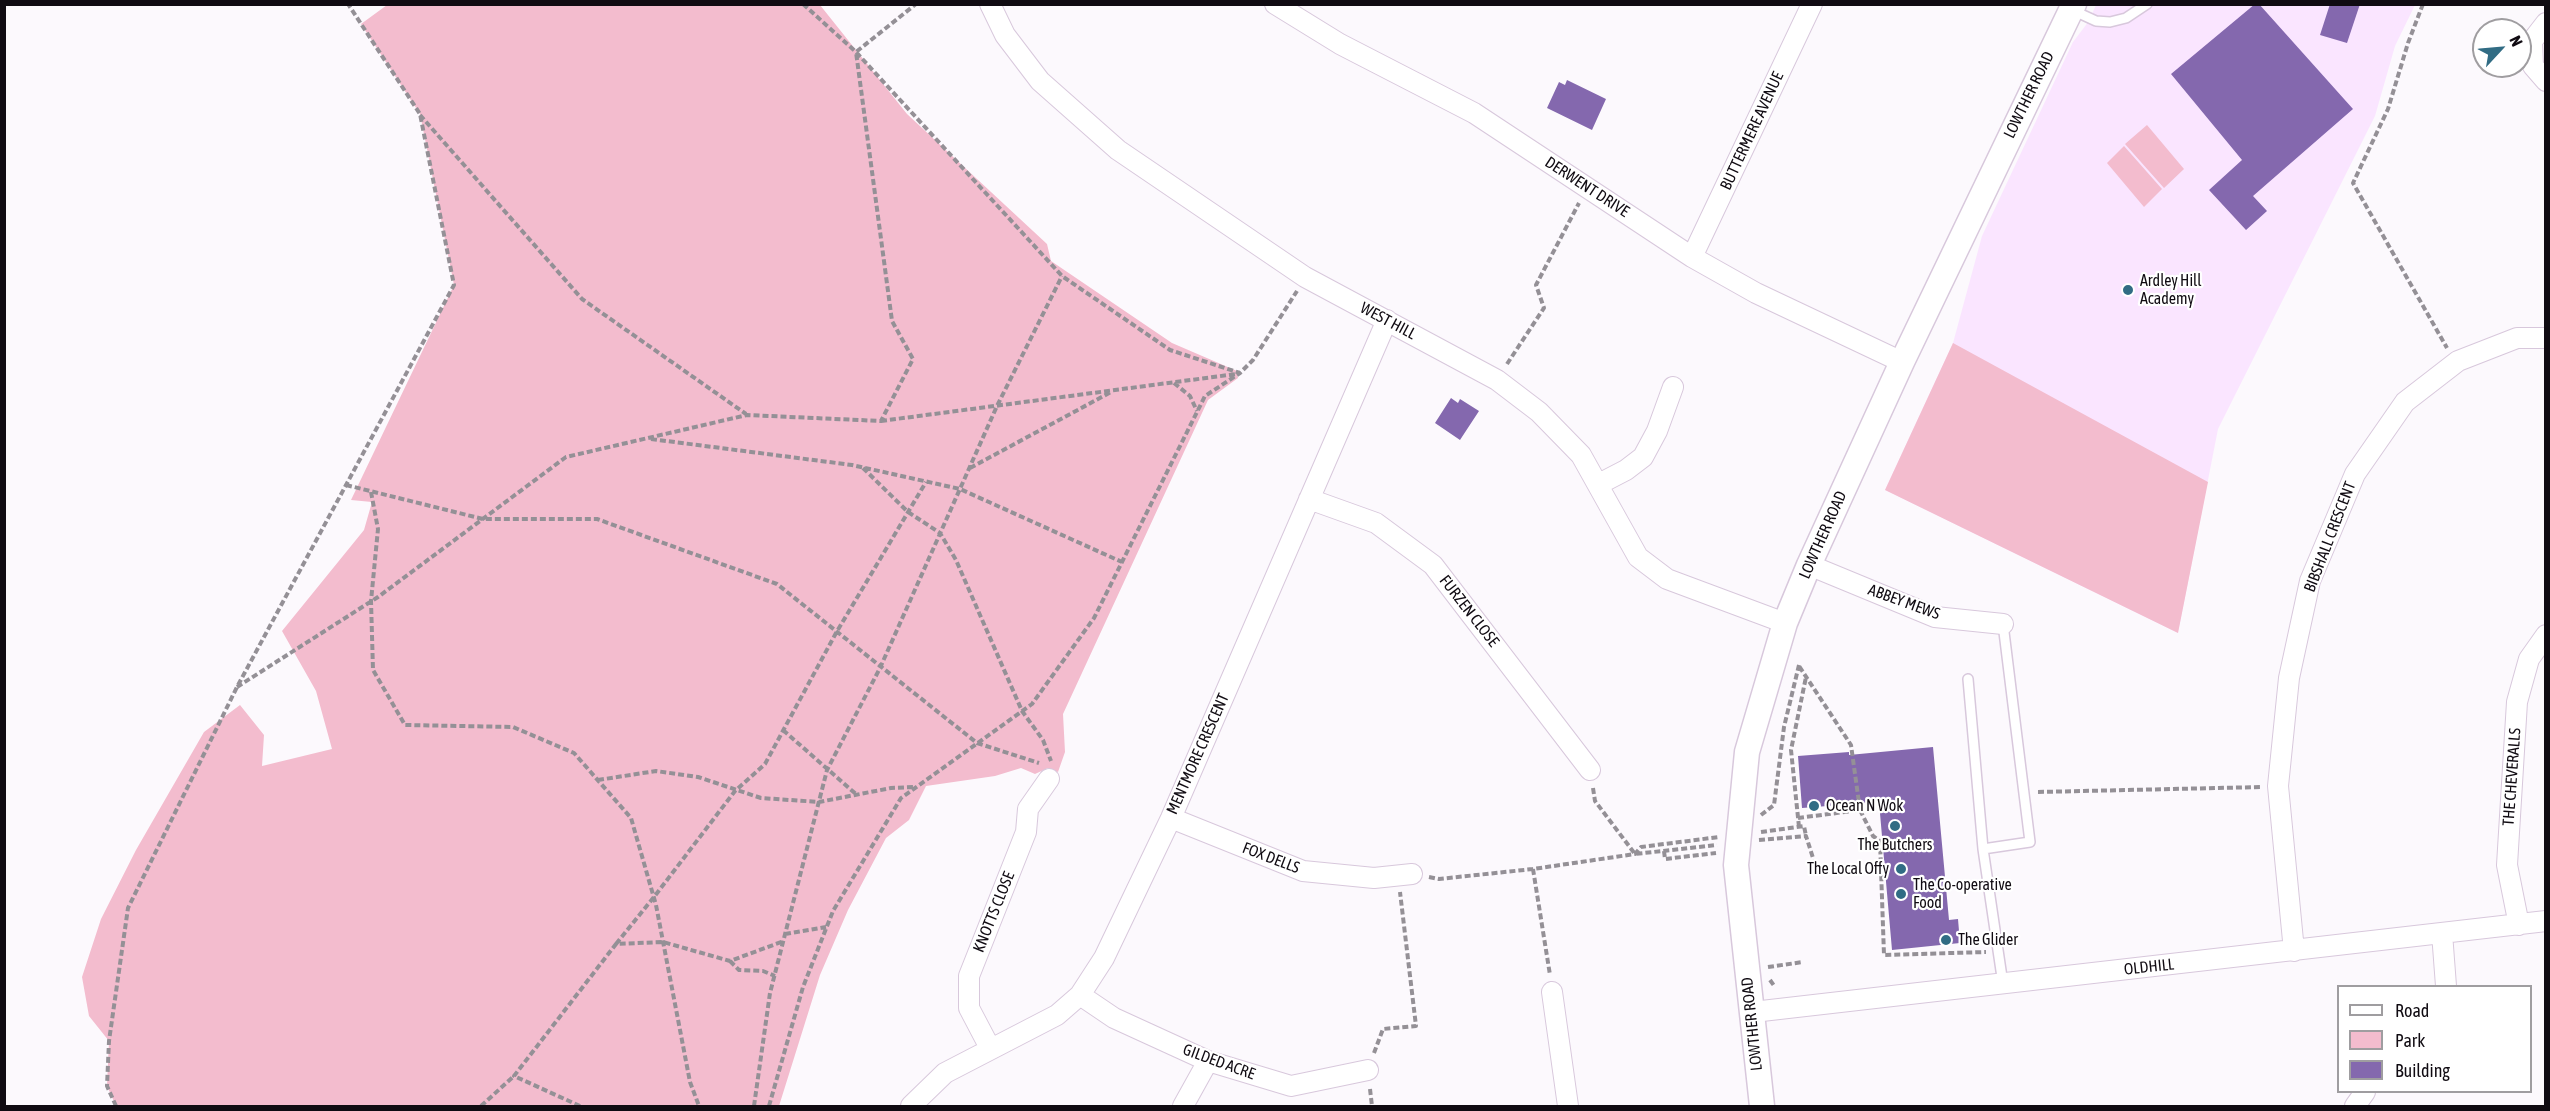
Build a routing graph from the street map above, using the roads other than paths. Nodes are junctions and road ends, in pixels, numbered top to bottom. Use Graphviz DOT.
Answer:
graph roads {
  1 [pos="990,4"];
  2 [pos="1275,4"];
  3 [pos="2147,4"];
  4 [pos="1808,6"];
  5 [pos="2073,7"];
  6 [pos="2546,23"];
  7 [pos="2546,81"];
  8 [pos="1692,257"];
  9 [pos="1387,320"];
  10 [pos="2546,338"];
  11 [pos="1902,362"];
  12 [pos="1673,387"];
  13 [pos="1599,484"];
  14 [pos="1310,499"];
  15 [pos="1809,565"];
  16 [pos="1785,623"];
  17 [pos="2003,624"];
  18 [pos="2546,635"];
  19 [pos="1968,679"];
  20 [pos="1590,770"];
  21 [pos="1049,779"];
  22 [pos="1171,818"];
  23 [pos="1983,849"];
  24 [pos="1412,874"];
  25 [pos="2546,921"];
  26 [pos="2519,925"];
  27 [pos="2442,933"];
  28 [pos="2295,951"];
  29 [pos="2003,984"];
  30 [pos="2446,985"];
  31 [pos="1552,992"];
  32 [pos="1080,995"];
  33 [pos="1753,1012"];
  34 [pos="990,1048"];
  35 [pos="1208,1061"];
  36 [pos="1368,1070"];
  37 [pos="2364,1093"];
  38 [pos="911,1107"];
  39 [pos="1183,1107"];
  40 [pos="1568,1107"];
  41 [pos="1762,1107"];
  42 [pos="2355,1107"];
  1 -- 9 [label="street, WEST HILL"];
  2 -- 8 [label="street, DERWENT DRIVE"];
  3 -- 5 [label="lane"];
  4 -- 8 [label="street, BUTTERMERE AVENUE"];
  5 -- 11 [label="street, LOWTHER ROAD"];
  6 -- 7 [label="street"];
  8 -- 11 [label="street, DERWENT DRIVE"];
  9 -- 13 [label="street, WEST HILL"];
  9 -- 14 [label="street, MENTMORE CRESCENT"];
  10 -- 28 [label="street, BIBSHALL CRESCENT"];
  11 -- 15 [label="street, LOWTHER ROAD"];
  12 -- 13 [label="street"];
  13 -- 16 [label="street, WEST HILL"];
  14 -- 20 [label="street, FURZEN CLOSE"];
  14 -- 22 [label="street, MENTMORE CRESCENT"];
  15 -- 16 [label="street, LOWTHER ROAD"];
  15 -- 17 [label="street, ABBEY MEWS"];
  16 -- 33 [label="street, LOWTHER ROAD"];
  17 -- 23 [label="lane"];
  18 -- 26 [label="street, THE CHEVERALLS"];
  19 -- 23 [label="lane"];
  21 -- 34 [label="street, KNOTTS CLOSE"];
  22 -- 24 [label="street, FOX DELLS"];
  22 -- 32 [label="street, MENTMORE CRESCENT"];
  23 -- 29 [label="lane"];
  25 -- 26 [label="street, OLDHILL"];
  26 -- 27 [label="street, OLDHILL"];
  27 -- 28 [label="street, OLDHILL"];
  27 -- 30 [label="street"];
  28 -- 29 [label="street, OLDHILL"];
  29 -- 33 [label="street, OLDHILL"];
  31 -- 40 [label="street"];
  32 -- 34 [label="street, MENTMORE CRESCENT"];
  32 -- 35 [label="street, GILDED ACRE"];
  33 -- 41 [label="street, LOWTHER ROAD"];
  34 -- 38 [label="street, MENTMORE CRESCENT"];
  35 -- 36 [label="street, GILDED ACRE"];
  35 -- 39 [label="street"];
  37 -- 42 [label="street"];
}
